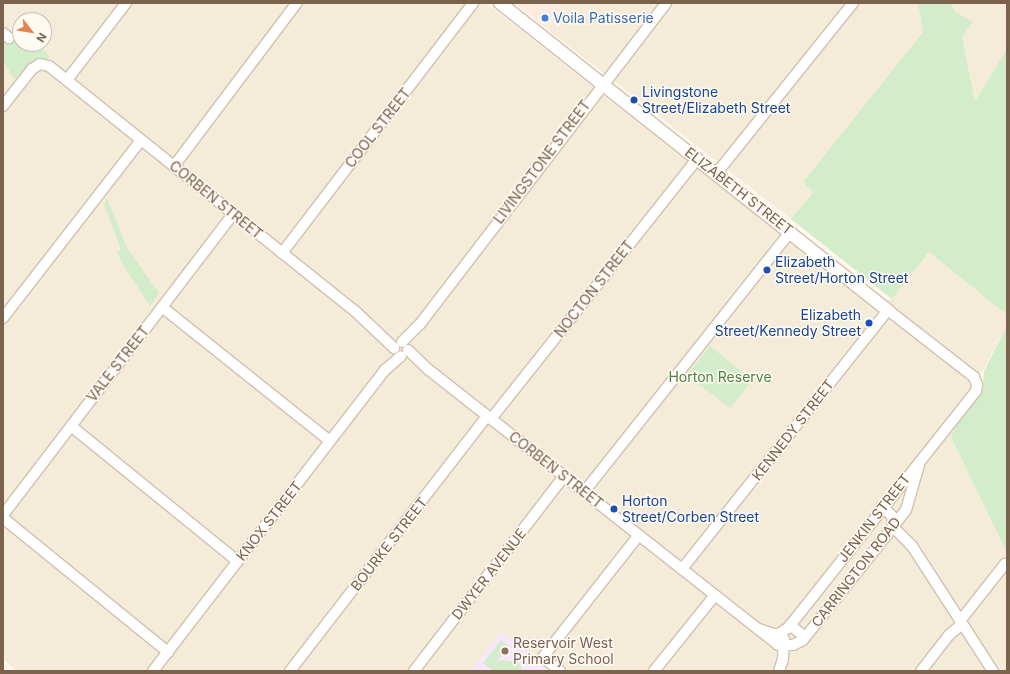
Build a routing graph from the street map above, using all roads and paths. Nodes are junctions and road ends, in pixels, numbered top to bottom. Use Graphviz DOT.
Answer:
graph roads {
  1 [pos="126,3"];
  2 [pos="297,3"];
  3 [pos="473,3"];
  4 [pos="500,3"];
  5 [pos="666,3"];
  6 [pos="853,3"];
  7 [pos="67,80"];
  8 [pos="602,83"];
  9 [pos="3,106"];
  10 [pos="141,140"];
  11 [pos="697,159"];
  12 [pos="174,166"];
  13 [pos="716,174"];
  14 [pos="233,214"];
  15 [pos="791,231"];
  16 [pos="282,253"];
  17 [pos="162,307"];
  18 [pos="888,310"];
  19 [pos="3,318"];
  20 [pos="401,349"];
  21 [pos="977,380"];
  22 [pos="489,418"];
  23 [pos="70,426"];
  24 [pos="330,441"];
  25 [pos="920,460"];
  26 [pos="564,476"];
  27 [pos="584,492"];
  28 [pos="882,506"];
  29 [pos="3,515"];
  30 [pos="3,518"];
  31 [pos="893,527"];
  32 [pos="639,535"];
  33 [pos="237,562"];
  34 [pos="1005,564"];
  35 [pos="682,569"];
  36 [pos="715,595"];
  37 [pos="961,622"];
  38 [pos="789,626"];
  39 [pos="758,629"];
  40 [pos="805,637"];
  41 [pos="783,646"];
  42 [pos="168,652"];
  43 [pos="779,670"];
  44 [pos="153,671"];
  45 [pos="290,671"];
  46 [pos="414,671"];
  47 [pos="560,671"];
  48 [pos="654,671"];
  49 [pos="921,671"];
  50 [pos="993,671"];
  1 -- 7 [label="street"];
  2 -- 12 [label="street"];
  3 -- 16 [label="street, COOL STREET"];
  4 -- 8 [label="street, ELIZABETH STREET"];
  5 -- 8 [label="street, LIVINGSTONE STREET"];
  6 -- 13 [label="street"];
  7 -- 9 [label="street, CORBEN STREET"];
  7 -- 10 [label="street, CORBEN STREET"];
  8 -- 11 [label="street, ELIZABETH STREET"];
  8 -- 20 [label="street, LIVINGSTONE STREET"];
  10 -- 12 [label="street, CORBEN STREET"];
  10 -- 19 [label="street"];
  11 -- 13 [label="street, ELIZABETH STREET"];
  11 -- 22 [label="street, NOCTON STREET"];
  12 -- 14 [label="street, CORBEN STREET"];
  13 -- 15 [label="street, ELIZABETH STREET"];
  14 -- 16 [label="street, CORBEN STREET"];
  14 -- 17 [label="street, VALE STREET"];
  15 -- 18 [label="street, ELIZABETH STREET"];
  15 -- 27 [label="street"];
  16 -- 20 [label="street, CORBEN STREET"];
  17 -- 23 [label="street, VALE STREET"];
  17 -- 24 [label="street"];
  18 -- 21 [label="street, ELIZABETH STREET"];
  18 -- 35 [label="street, KENNEDY STREET"];
  20 -- 22 [label="street, CORBEN STREET"];
  20 -- 24 [label="street, KNOX STREET"];
  21 -- 25 [label="street, JENKIN STREET"];
  22 -- 26 [label="street, CORBEN STREET"];
  22 -- 45 [label="street, BOURKE STREET"];
  23 -- 29 [label="street, VALE STREET"];
  23 -- 33 [label="street"];
  24 -- 33 [label="street, KNOX STREET"];
  25 -- 28 [label="street, JENKIN STREET"];
  25 -- 31 [label="street, CARRINGTON ROAD"];
  26 -- 27 [label="street, CORBEN STREET"];
  26 -- 46 [label="street, DWYER AVENUE"];
  27 -- 32 [label="street, CORBEN STREET"];
  28 -- 31 [label="street"];
  28 -- 38 [label="street, JENKIN STREET"];
  30 -- 42 [label="street"];
  31 -- 37 [label="street"];
  31 -- 40 [label="street, CARRINGTON ROAD"];
  32 -- 35 [label="street, CORBEN STREET"];
  32 -- 47 [label="street"];
  33 -- 42 [label="street, KNOX STREET"];
  34 -- 37 [label="street"];
  35 -- 36 [label="street, CORBEN STREET"];
  36 -- 39 [label="street, CORBEN STREET"];
  36 -- 48 [label="street"];
  37 -- 49 [label="street"];
  37 -- 50 [label="street"];
  38 -- 39 [label="street"];
  38 -- 40 [label="street"];
  38 -- 41 [label="street"];
  39 -- 41 [label="street"];
  40 -- 41 [label="street, CARRINGTON ROAD"];
  41 -- 43 [label="street"];
  42 -- 44 [label="street, KNOX STREET"];
}
